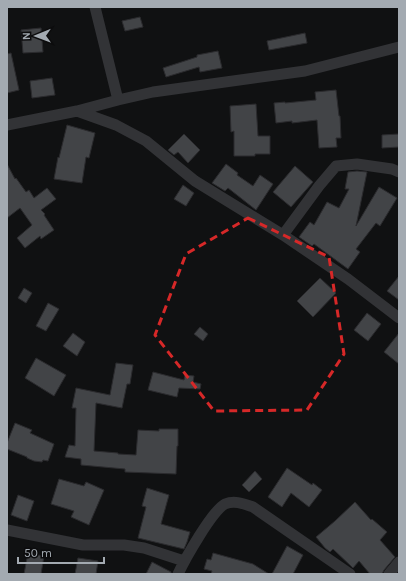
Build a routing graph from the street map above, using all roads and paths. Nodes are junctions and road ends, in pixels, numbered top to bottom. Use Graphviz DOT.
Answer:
graph roads {
  1 [pos="95,7"];
  2 [pos="399,47"];
  3 [pos="118,100"];
  4 [pos="77,111"];
  5 [pos="7,125"];
  6 [pos="399,172"];
  7 [pos="284,235"];
  8 [pos="399,318"];
  9 [pos="7,530"];
  10 [pos="184,561"];
  11 [pos="399,562"];
  12 [pos="178,574"];
  13 [pos="350,574"];
  14 [pos="389,574"];
  1 -- 3 [label="street"];
  2 -- 3 [label="street"];
  3 -- 4 [label="street"];
  4 -- 5 [label="street"];
  4 -- 7 [label="street"];
  6 -- 7 [label="street"];
  7 -- 8 [label="street"];
  9 -- 10 [label="street"];
  10 -- 12 [label="street"];
  10 -- 13 [label="street"];
  11 -- 14 [label="street"];
}
